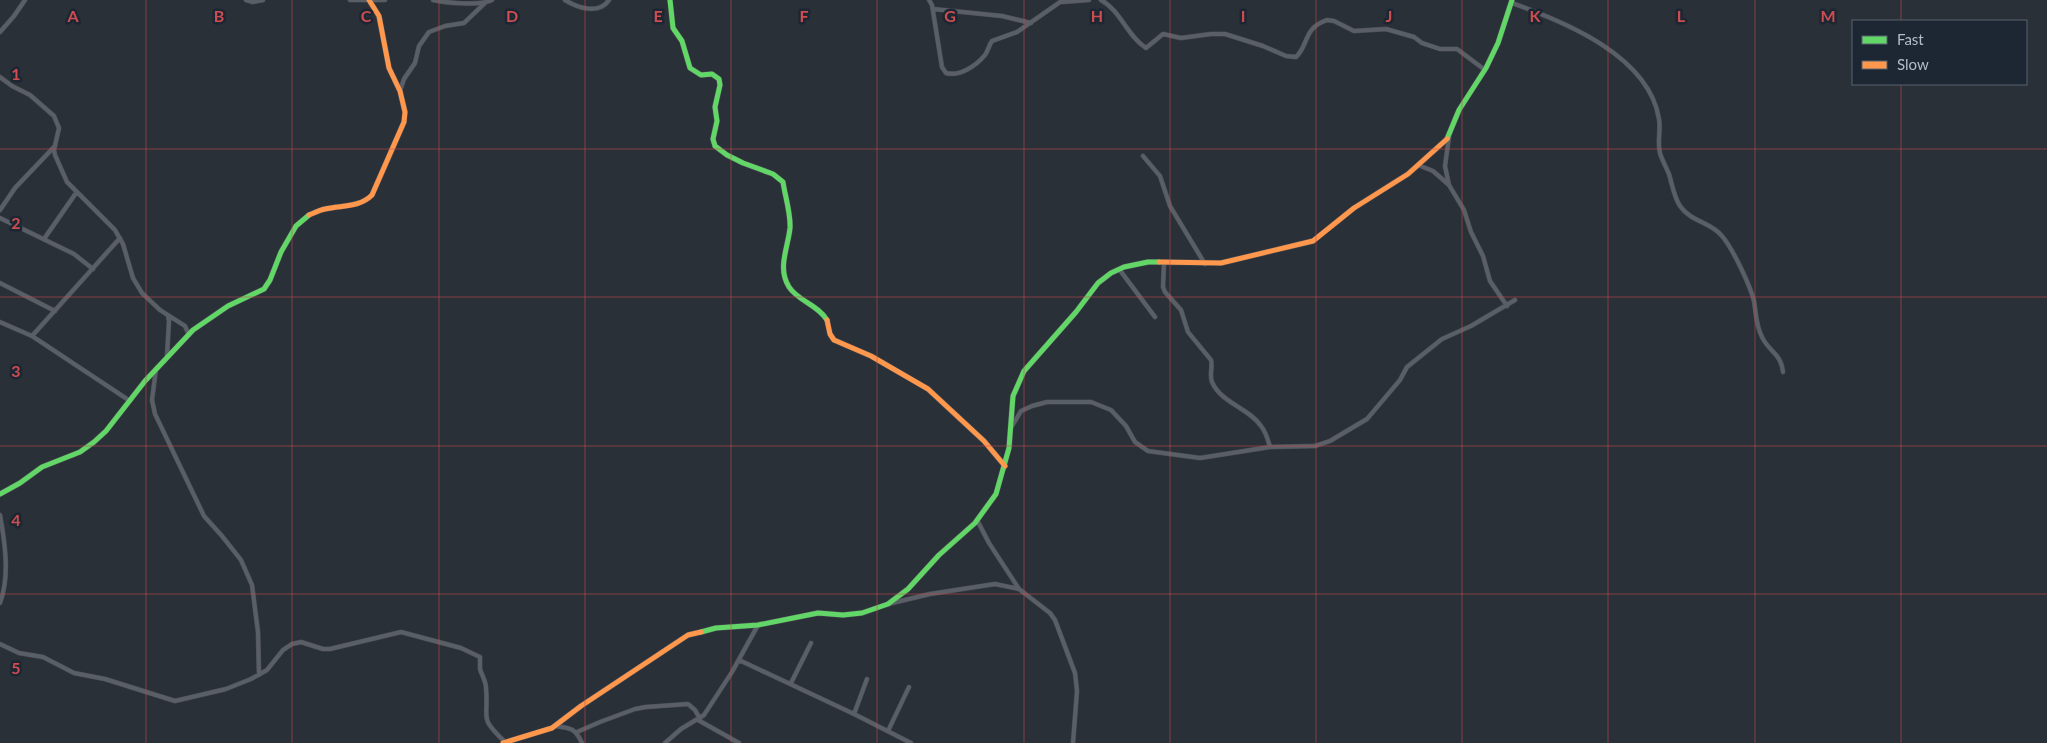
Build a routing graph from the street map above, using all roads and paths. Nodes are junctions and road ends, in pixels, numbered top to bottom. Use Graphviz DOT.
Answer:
graph roads {
  1 [pos="25,0"];
  2 [pos="246,0"];
  3 [pos="263,0"];
  4 [pos="350,0"];
  5 [pos="385,0"];
  6 [pos="433,0"];
  7 [pos="492,0"];
  8 [pos="565,0"];
  9 [pos="609,0"];
  10 [pos="670,0"];
  11 [pos="929,0"];
  12 [pos="1090,0"];
  13 [pos="1101,0"];
  14 [pos="370,1"];
  15 [pos="1062,1"];
  16 [pos="1512,1"];
  17 [pos="486,2"];
  18 [pos="933,9"];
  19 [pos="1031,23"];
  20 [pos="0,32"];
  21 [pos="1485,70"];
  22 [pos="0,77"];
  23 [pos="400,91"];
  24 [pos="1449,137"];
  25 [pos="55,146"];
  26 [pos="1143,156"];
  27 [pos="1418,165"];
  28 [pos="1449,185"];
  29 [pos="76,192"];
  30 [pos="0,202"];
  31 [pos="5,202"];
  32 [pos="0,209"];
  33 [pos="0,218"];
  34 [pos="120,238"];
  35 [pos="44,239"];
  36 [pos="1164,263"];
  37 [pos="1205,264"];
  38 [pos="93,269"];
  39 [pos="1119,269"];
  40 [pos="0,283"];
  41 [pos="1515,300"];
  42 [pos="1507,306"];
  43 [pos="56,311"];
  44 [pos="167,314"];
  45 [pos="1155,317"];
  46 [pos="0,322"];
  47 [pos="187,328"];
  48 [pos="193,330"];
  49 [pos="188,335"];
  50 [pos="32,336"];
  51 [pos="167,358"];
  52 [pos="156,370"];
  53 [pos="1783,372"];
  54 [pos="130,401"];
  55 [pos="1010,428"];
  56 [pos="1270,447"];
  57 [pos="1005,466"];
  58 [pos="0,494"];
  59 [pos="0,515"];
  60 [pos="977,520"];
  61 [pos="1019,590"];
  62 [pos="0,603"];
  63 [pos="888,604"];
  64 [pos="758,625"];
  65 [pos="811,643"];
  66 [pos="0,644"];
  67 [pos="739,660"];
  68 [pos="259,675"];
  69 [pos="867,679"];
  70 [pos="791,683"];
  71 [pos="909,687"];
  72 [pos="854,714"];
  73 [pos="699,719"];
  74 [pos="555,726"];
  75 [pos="888,731"];
  76 [pos="577,732"];
  77 [pos="504,742"];
  78 [pos="582,743"];
  79 [pos="665,743"];
  80 [pos="739,743"];
  81 [pos="911,743"];
  82 [pos="1073,743"];
  1 -- 20 [label="street"];
  2 -- 3 [label="street"];
  4 -- 14 [label="street"];
  5 -- 14 [label="street"];
  6 -- 17 [label="street"];
  7 -- 17 [label="street"];
  8 -- 9 [label="street"];
  10 -- 57 [label="street"];
  11 -- 18 [label="street"];
  12 -- 15 [label="street"];
  13 -- 21 [label="street"];
  14 -- 23 [label="street"];
  15 -- 19 [label="street"];
  16 -- 21 [label="street"];
  16 -- 53 [label="street"];
  17 -- 23 [label="street"];
  18 -- 19 [label="street"];
  18 -- 19 [label="street"];
  21 -- 24 [label="street"];
  22 -- 25 [label="street"];
  23 -- 48 [label="street"];
  24 -- 27 [label="street"];
  24 -- 28 [label="street"];
  25 -- 29 [label="street"];
  25 -- 31 [label="street"];
  26 -- 37 [label="street"];
  27 -- 28 [label="street"];
  27 -- 37 [label="street"];
  28 -- 42 [label="street"];
  29 -- 34 [label="street"];
  29 -- 35 [label="street"];
  30 -- 31 [label="street"];
  31 -- 32 [label="street"];
  33 -- 35 [label="street"];
  34 -- 38 [label="street"];
  34 -- 44 [label="street"];
  35 -- 38 [label="street"];
  36 -- 37 [label="street"];
  36 -- 39 [label="street"];
  36 -- 56 [label="street"];
  38 -- 43 [label="street"];
  39 -- 45 [label="street"];
  39 -- 55 [label="street"];
  40 -- 43 [label="street"];
  41 -- 42 [label="street"];
  42 -- 56 [label="street"];
  43 -- 50 [label="street"];
  44 -- 47 [label="street"];
  44 -- 51 [label="street"];
  46 -- 50 [label="street"];
  47 -- 48 [label="street"];
  47 -- 49 [label="street"];
  48 -- 49 [label="street"];
  49 -- 51 [label="street"];
  50 -- 54 [label="street"];
  51 -- 52 [label="street"];
  52 -- 54 [label="street"];
  52 -- 68 [label="street"];
  54 -- 58 [label="street"];
  55 -- 56 [label="street"];
  55 -- 57 [label="street"];
  57 -- 60 [label="street"];
  59 -- 62 [label="street"];
  60 -- 61 [label="street"];
  60 -- 63 [label="street"];
  61 -- 63 [label="street"];
  61 -- 82 [label="street"];
  63 -- 64 [label="street"];
  64 -- 67 [label="street"];
  64 -- 74 [label="street"];
  65 -- 70 [label="street"];
  66 -- 68 [label="street"];
  67 -- 70 [label="street"];
  67 -- 73 [label="street"];
  68 -- 77 [label="street"];
  69 -- 72 [label="street"];
  70 -- 72 [label="street"];
  71 -- 75 [label="street"];
  72 -- 75 [label="street"];
  73 -- 76 [label="street"];
  73 -- 79 [label="street"];
  73 -- 80 [label="street"];
  74 -- 76 [label="street"];
  74 -- 77 [label="street"];
  75 -- 81 [label="street"];
  76 -- 78 [label="street"];
}
